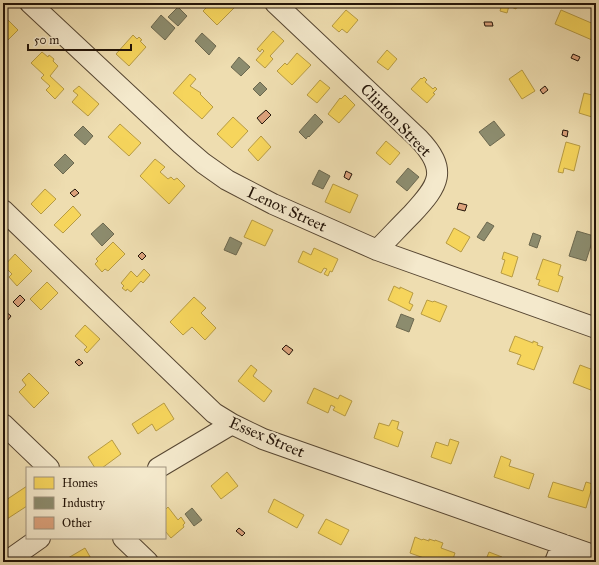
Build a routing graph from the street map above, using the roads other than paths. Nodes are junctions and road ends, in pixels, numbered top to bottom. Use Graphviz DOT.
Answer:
graph roads {
  1 [pos="30,3"];
  2 [pos="275,3"];
  3 [pos="3,210"];
  4 [pos="378,250"];
  5 [pos="596,328"];
  6 [pos="3,424"];
  7 [pos="232,424"];
  8 [pos="48,467"];
  9 [pos="160,467"];
  10 [pos="39,539"];
  11 [pos="124,539"];
  12 [pos="558,553"];
  13 [pos="596,556"];
  14 [pos="6,562"];
  15 [pos="148,562"];
  1 -- 4 [label="street, Lenox Street"];
  2 -- 4 [label="street, Clinton Street"];
  3 -- 7 [label="street, Essex Street"];
  4 -- 5 [label="street, Lenox Street"];
  6 -- 8 [label="street"];
  7 -- 9 [label="street"];
  7 -- 12 [label="street, Essex Street"];
  10 -- 14 [label="street"];
  11 -- 15 [label="street"];
  12 -- 13 [label="street, Essex Street"];
}
